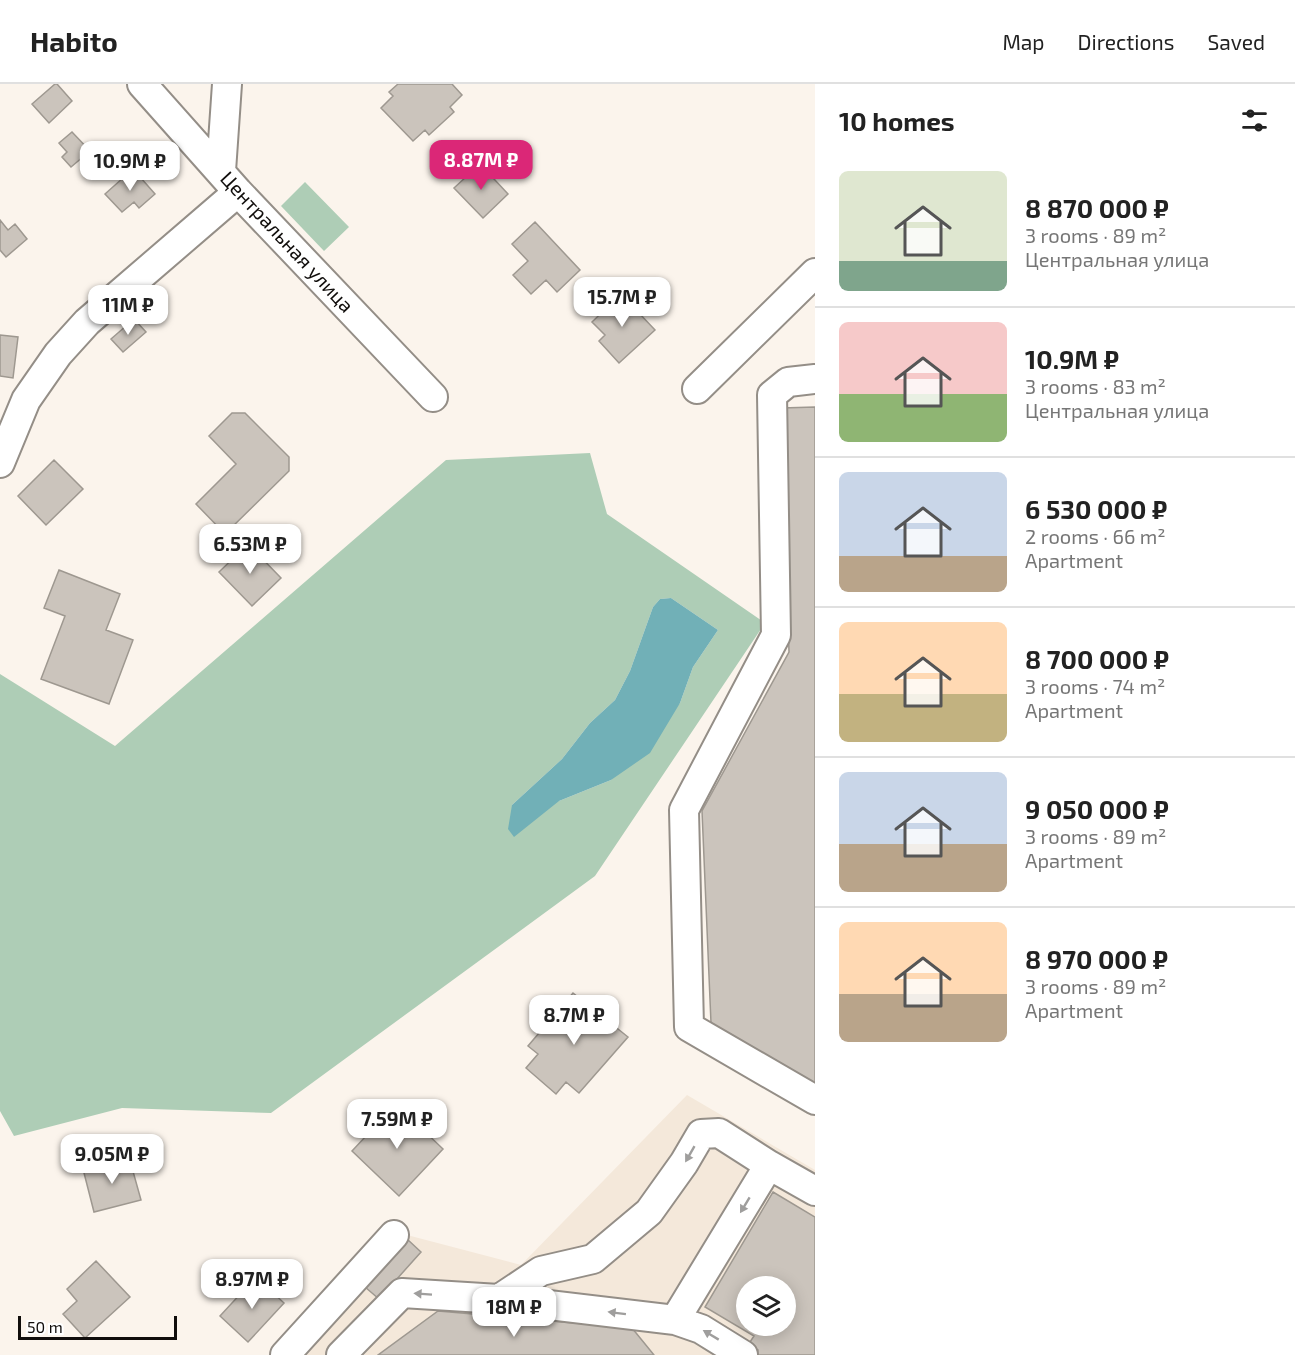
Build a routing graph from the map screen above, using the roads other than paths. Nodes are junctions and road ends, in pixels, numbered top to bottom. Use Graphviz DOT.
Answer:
graph roads {
  1 [pos="142,84"];
  2 [pos="227,84"];
  3 [pos="230,182"];
  4 [pos="815,273"];
  5 [pos="815,379"];
  6 [pos="697,389"];
  7 [pos="433,397"];
  8 [pos="0,463"];
  9 [pos="815,1100"];
  10 [pos="769,1165"];
  11 [pos="815,1191"];
  12 [pos="394,1234"];
  13 [pos="499,1299"];
  14 [pos="675,1320"];
  15 [pos="285,1355"];
  16 [pos="341,1355"];
  17 [pos="743,1355"];
  1 -- 3 [label="street, Центральная улица"];
  2 -- 3 [label="street"];
  3 -- 7 [label="street, Центральная улица"];
  3 -- 8 [label="street"];
  4 -- 6 [label="street"];
  5 -- 9 [label="street"];
  10 -- 11 [label="street"];
  10 -- 13 [label="street, one-way"];
  10 -- 14 [label="street, one-way"];
  12 -- 15 [label="street"];
  14 -- 13 [label="street, one-way"];
  13 -- 16 [label="street, one-way"];
  17 -- 14 [label="street, one-way"];
}
